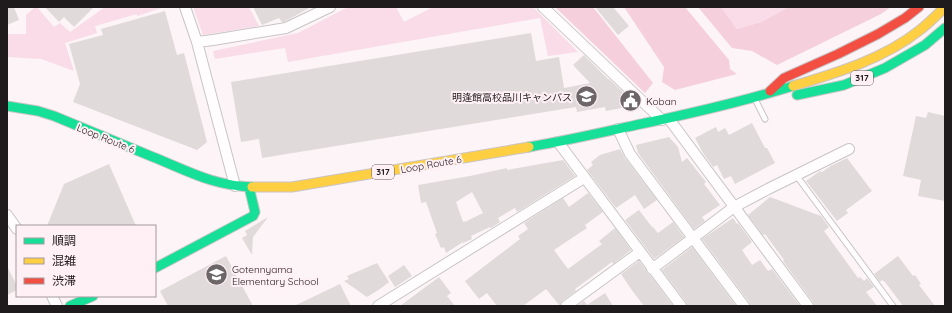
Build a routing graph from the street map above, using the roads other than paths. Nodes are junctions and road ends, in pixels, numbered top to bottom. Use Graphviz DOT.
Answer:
graph roads {
  1 [pos="185,7"];
  2 [pos="330,7"];
  3 [pos="543,7"];
  4 [pos="919,7"];
  5 [pos="945,7"];
  6 [pos="945,28"];
  7 [pos="197,42"];
  8 [pos="767,94"];
  9 [pos="755,98"];
  10 [pos="7,106"];
  11 [pos="665,119"];
  12 [pos="765,119"];
  13 [pos="618,129"];
  14 [pos="558,142"];
  15 [pos="849,149"];
  16 [pos="796,175"];
  17 [pos="584,178"];
  18 [pos="235,186"];
  19 [pos="249,187"];
  20 [pos="734,207"];
  21 [pos="7,215"];
  22 [pos="16,228"];
  23 [pos="693,238"];
  24 [pos="640,252"];
  25 [pos="156,267"];
  26 [pos="652,269"];
  27 [pos="52,297"];
  28 [pos="91,297"];
  29 [pos="57,306"];
  30 [pos="70,306"];
  31 [pos="378,306"];
  32 [pos="566,306"];
  33 [pos="681,306"];
  34 [pos="744,306"];
  35 [pos="808,306"];
  36 [pos="893,306"];
  1 -- 7 [label="street"];
  2 -- 7 [label="street"];
  3 -- 11 [label="street"];
  4 -- 8 [label="main road, 317"];
  5 -- 8 [label="main road, 317"];
  6 -- 8 [label="main road, 317"];
  7 -- 18 [label="street"];
  8 -- 9 [label="main road, Loop Route 6 / 317"];
  9 -- 11 [label="main road, Loop Route 6 / 317"];
  9 -- 12 [label="lane"];
  10 -- 18 [label="main road, Loop Route 6 / 317"];
  11 -- 13 [label="main road, Loop Route 6 / 317"];
  11 -- 20 [label="street"];
  13 -- 14 [label="main road, Loop Route 6 / 317"];
  13 -- 23 [label="street"];
  14 -- 17 [label="street"];
  14 -- 19 [label="main road, Loop Route 6 / 317"];
  15 -- 16 [label="street"];
  16 -- 20 [label="street"];
  16 -- 36 [label="lane"];
  17 -- 24 [label="street"];
  17 -- 31 [label="street"];
  18 -- 19 [label="main road, Loop Route 6 / 317"];
  19 -- 25 [label="main road"];
  20 -- 23 [label="street"];
  20 -- 35 [label="street"];
  21 -- 22 [label="street"];
  23 -- 26 [label="street"];
  23 -- 34 [label="street"];
  24 -- 26 [label="street"];
  24 -- 32 [label="street"];
  26 -- 33 [label="street"];
  27 -- 29 [label="street"];
  28 -- 30 [label="main road"];
}
